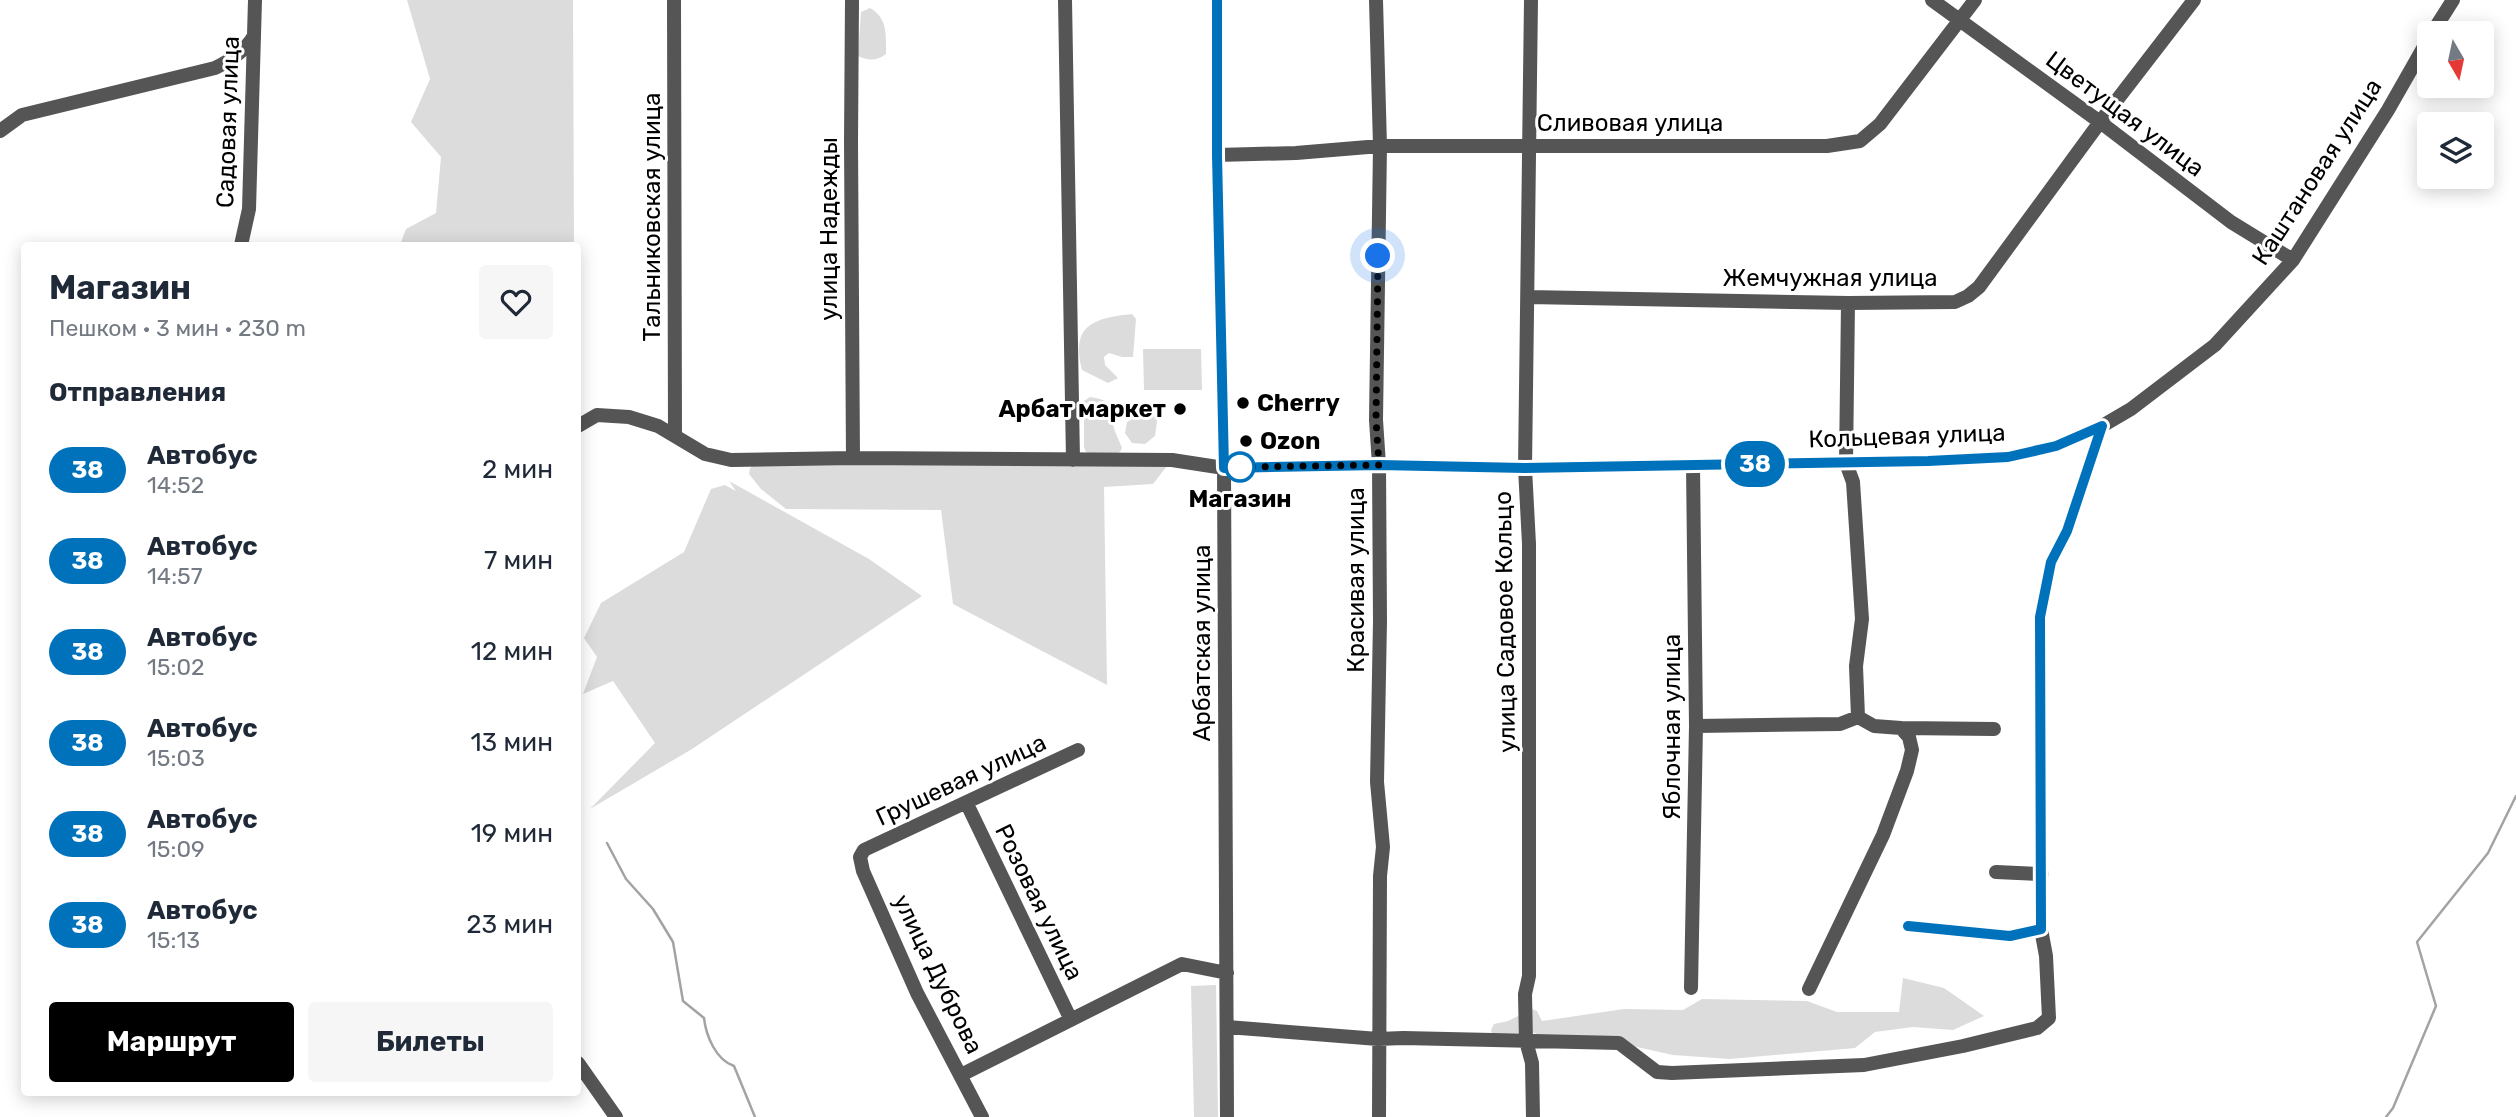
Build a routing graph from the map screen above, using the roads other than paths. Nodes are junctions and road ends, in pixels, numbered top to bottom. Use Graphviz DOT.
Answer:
graph roads {
  1 [pos="256,0"];
  2 [pos="674,0"];
  3 [pos="852,0"];
  4 [pos="1065,0"];
  5 [pos="1217,0"];
  6 [pos="1376,0"];
  7 [pos="1531,0"];
  8 [pos="1932,0"];
  9 [pos="1975,0"];
  10 [pos="2194,0"];
  11 [pos="2452,0"];
  12 [pos="1960,21"];
  13 [pos="2439,21"];
  14 [pos="254,36"];
  15 [pos="2417,59"];
  16 [pos="2100,122"];
  17 [pos="0,131"];
  18 [pos="1380,146"];
  19 [pos="1531,146"];
  20 [pos="1217,155"];
  21 [pos="243,242"];
  22 [pos="2292,260"];
  23 [pos="1528,297"];
  24 [pos="1848,303"];
  25 [pos="581,424"];
  26 [pos="2102,426"];
  27 [pos="675,435"];
  28 [pos="853,458"];
  29 [pos="1073,460"];
  30 [pos="1846,463"];
  31 [pos="1379,465"];
  32 [pos="1693,466"];
  33 [pos="1224,468"];
  34 [pos="1525,468"];
  35 [pos="1858,718"];
  36 [pos="1696,726"];
  37 [pos="1901,728"];
  38 [pos="1994,729"];
  39 [pos="1077,750"];
  40 [pos="967,804"];
  41 [pos="864,850"];
  42 [pos="1996,872"];
  43 [pos="2042,874"];
  44 [pos="1908,926"];
  45 [pos="2041,929"];
  46 [pos="1227,973"];
  47 [pos="1691,988"];
  48 [pos="1809,989"];
  49 [pos="1071,1020"];
  50 [pos="1227,1027"];
  51 [pos="1378,1039"];
  52 [pos="1526,1041"];
  53 [pos="581,1067"];
  54 [pos="961,1075"];
  55 [pos="616,1117"];
  56 [pos="982,1117"];
  57 [pos="1227,1117"];
  58 [pos="1379,1117"];
  59 [pos="1533,1117"];
  1 -- 14 [label="street, Садовая улица"];
  2 -- 27 [label="street, Тальниковская улица"];
  3 -- 28 [label="street, улица Надежды"];
  4 -- 29 [label="street"];
  5 -- 20 [label="street, Арбатская улица"];
  6 -- 18 [label="street, Красивая улица"];
  7 -- 19 [label="street, улица Садовое Кольцо"];
  8 -- 12 [label="street, Цветущая улица"];
  9 -- 12 [label="street, Сливовая улица"];
  10 -- 16 [label="street, Жемчужная улица"];
  11 -- 13 [label="street"];
  12 -- 16 [label="street, Цветущая улица"];
  12 -- 19 [label="street, Сливовая улица"];
  14 -- 17 [label="street"];
  14 -- 21 [label="street, Садовая улица"];
  15 -- 22 [label="street, Каштановая улица"];
  16 -- 22 [label="street, Цветущая улица"];
  16 -- 24 [label="street, Жемчужная улица"];
  18 -- 19 [label="street, Сливовая улица"];
  18 -- 20 [label="street, Сливовая улица"];
  18 -- 31 [label="street, Красивая улица"];
  19 -- 23 [label="street, улица Садовое Кольцо"];
  20 -- 33 [label="street, Арбатская улица"];
  22 -- 26 [label="street, Каштановая улица"];
  23 -- 24 [label="street, Жемчужная улица"];
  23 -- 34 [label="street, улица Садовое Кольцо"];
  24 -- 30 [label="street"];
  25 -- 27 [label="street, Кольцевая улица"];
  26 -- 30 [label="street, Кольцевая улица"];
  26 -- 43 [label="street"];
  27 -- 28 [label="street, Кольцевая улица"];
  28 -- 29 [label="street, Кольцевая улица"];
  29 -- 33 [label="street, Кольцевая улица"];
  30 -- 32 [label="street, Кольцевая улица"];
  30 -- 35 [label="street"];
  31 -- 33 [label="street, Кольцевая улица"];
  31 -- 34 [label="street, Кольцевая улица"];
  31 -- 51 [label="street, Красивая улица"];
  32 -- 34 [label="street, Кольцевая улица"];
  32 -- 36 [label="street, Яблочная улица"];
  33 -- 46 [label="street, Арбатская улица"];
  34 -- 52 [label="street, улица Садовое Кольцо"];
  35 -- 36 [label="street"];
  35 -- 37 [label="street"];
  36 -- 47 [label="street, Яблочная улица"];
  37 -- 38 [label="street"];
  37 -- 48 [label="street"];
  39 -- 40 [label="street, Грушевая улица"];
  40 -- 41 [label="street, Грушевая улица"];
  40 -- 49 [label="street, Розовая улица"];
  41 -- 54 [label="street, улица Дуброва"];
  42 -- 43 [label="street"];
  43 -- 45 [label="street"];
  44 -- 45 [label="street"];
  45 -- 52 [label="street"];
  46 -- 49 [label="street"];
  46 -- 50 [label="street, Арбатская улица"];
  49 -- 54 [label="street"];
  50 -- 51 [label="street"];
  50 -- 57 [label="street, Арбатская улица"];
  51 -- 52 [label="street"];
  51 -- 58 [label="street, Красивая улица"];
  52 -- 59 [label="street, улица Садовое Кольцо"];
  53 -- 55 [label="street"];
  54 -- 56 [label="street, улица Дуброва"];
}
